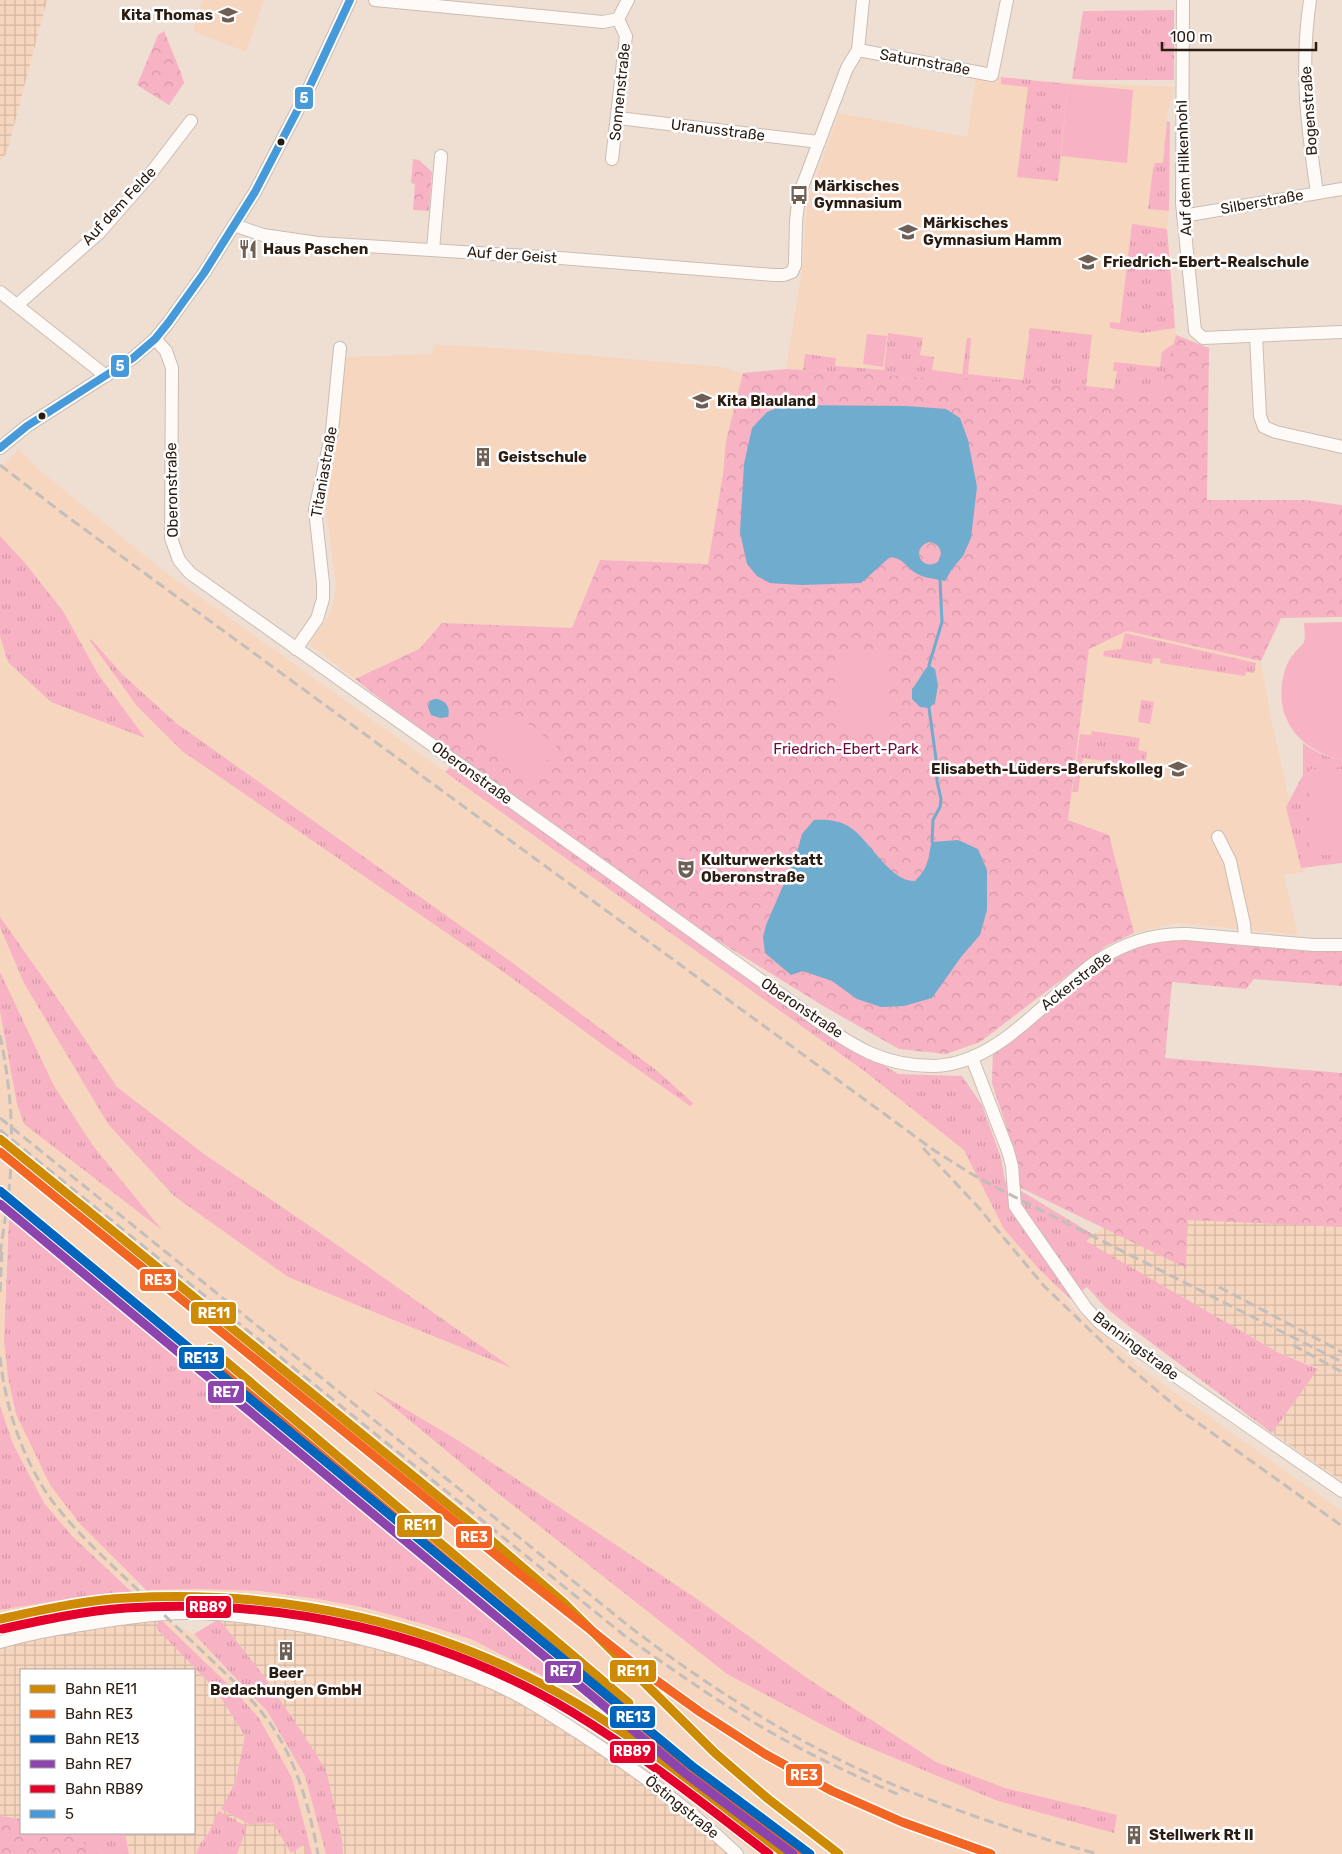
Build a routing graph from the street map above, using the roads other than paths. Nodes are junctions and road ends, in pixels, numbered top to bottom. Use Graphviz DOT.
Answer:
graph roads {
  1 [pos="350,0"];
  2 [pos="375,0"];
  3 [pos="628,0"];
  4 [pos="863,0"];
  5 [pos="1007,0"];
  6 [pos="1183,0"];
  7 [pos="1310,0"];
  8 [pos="618,19"];
  9 [pos="858,50"];
  10 [pos="618,118"];
  11 [pos="191,120"];
  12 [pos="818,142"];
  13 [pos="440,156"];
  14 [pos="612,159"];
  15 [pos="1342,189"];
  16 [pos="1317,193"];
  17 [pos="1183,216"];
  18 [pos="234,225"];
  19 [pos="433,250"];
  20 [pos="0,292"];
  21 [pos="17,305"];
  22 [pos="1342,332"];
  23 [pos="1256,336"];
  24 [pos="154,339"];
  25 [pos="340,348"];
  26 [pos="106,376"];
  27 [pos="1,447"];
  28 [pos="1342,447"];
  29 [pos="296,649"];
  30 [pos="1218,837"];
  31 [pos="1245,938"];
  32 [pos="1342,945"];
  33 [pos="972,1058"];
  34 [pos="1342,1491"];
  35 [pos="0,1642"];
  36 [pos="737,1854"];
  1 -- 18 [label="street"];
  2 -- 8 [label="street"];
  3 -- 8 [label="street"];
  4 -- 9 [label="street"];
  5 -- 9 [label="street, Saturnstraße"];
  6 -- 17 [label="street, Auf dem Hilkenhohl"];
  7 -- 16 [label="street, Bogenstraße"];
  8 -- 10 [label="street, Sonnenstraße"];
  9 -- 12 [label="street"];
  10 -- 12 [label="street, Uranusstraße"];
  10 -- 14 [label="street, Sonnenstraße"];
  11 -- 21 [label="street, Auf dem Felde"];
  12 -- 19 [label="street, Auf der Geist"];
  13 -- 19 [label="street"];
  15 -- 16 [label="street, Silberstraße"];
  16 -- 17 [label="street, Silberstraße"];
  17 -- 23 [label="street, Auf dem Hilkenhohl"];
  18 -- 19 [label="street, Auf der Geist"];
  18 -- 24 [label="street"];
  20 -- 21 [label="street"];
  21 -- 26 [label="street"];
  22 -- 23 [label="street"];
  23 -- 28 [label="street"];
  24 -- 26 [label="street"];
  24 -- 29 [label="street, Oberonstraße"];
  25 -- 29 [label="street, Titaniastraße"];
  26 -- 27 [label="street"];
  29 -- 33 [label="street, Oberonstraße"];
  30 -- 31 [label="street"];
  31 -- 32 [label="street, Ackerstraße"];
  31 -- 33 [label="street, Ackerstraße"];
  33 -- 34 [label="street, Banningstraße"];
  35 -- 36 [label="street, Östingstraße"];
}
